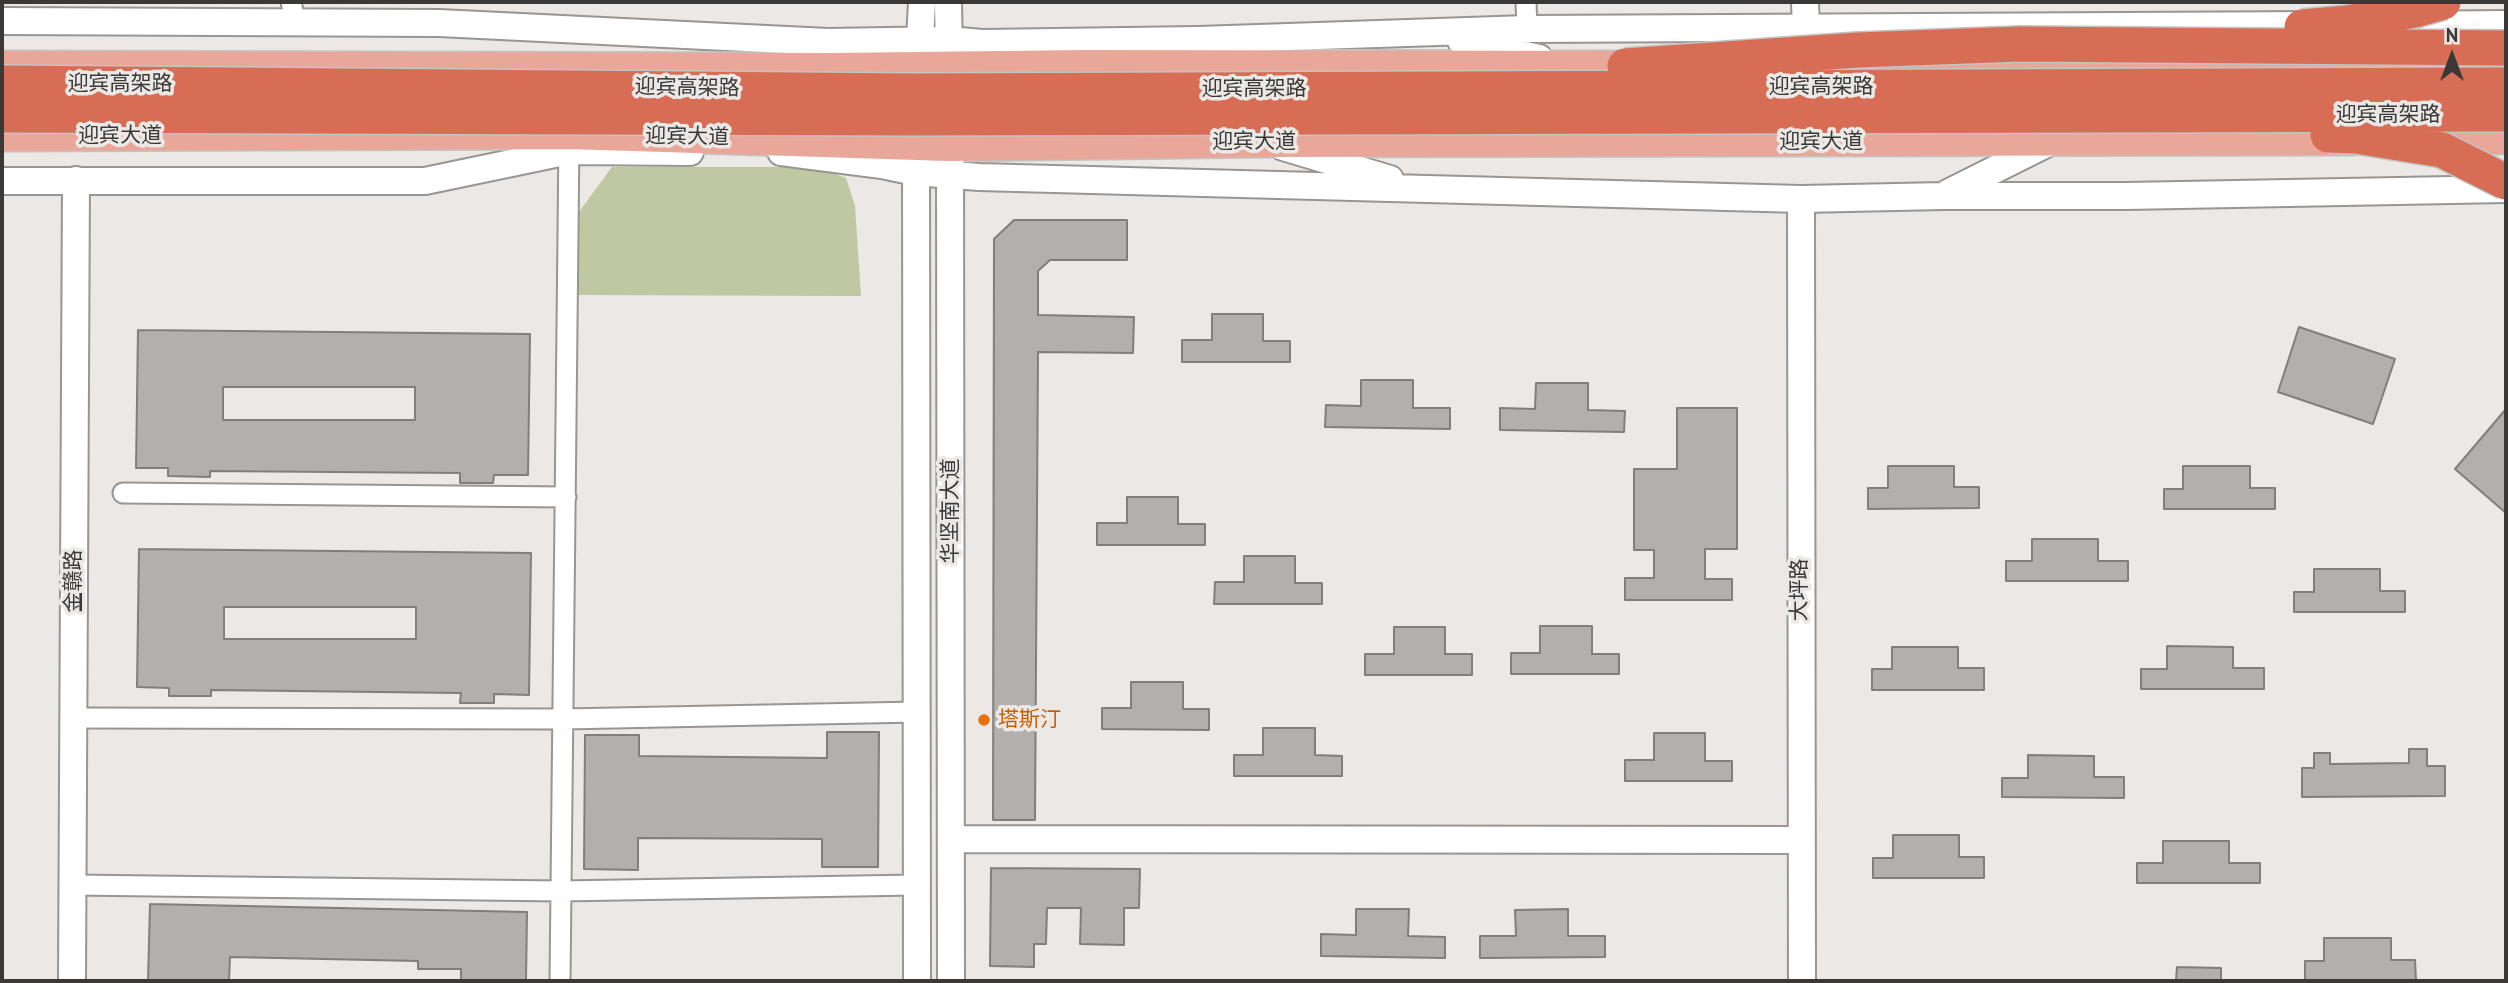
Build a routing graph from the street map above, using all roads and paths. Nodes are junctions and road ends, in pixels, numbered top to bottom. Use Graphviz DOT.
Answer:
graph roads {
  1 [pos="922,2"];
  2 [pos="948,2"];
  3 [pos="1527,2"];
  4 [pos="2443,2"];
  5 [pos="293,13"];
  6 [pos="1806,15"];
  7 [pos="2,21"];
  8 [pos="2506,24"];
  9 [pos="1527,29"];
  10 [pos="1427,34"];
  11 [pos="2020,44"];
  12 [pos="2506,48"];
  13 [pos="949,53"];
  14 [pos="919,54"];
  15 [pos="2,66"];
  16 [pos="1575,66"];
  17 [pos="2506,66"];
  18 [pos="2,83"];
  19 [pos="2506,85"];
  20 [pos="1289,89"];
  21 [pos="2506,114"];
  22 [pos="2,115"];
  23 [pos="1993,116"];
  24 [pos="2,136"];
  25 [pos="2506,139"];
  26 [pos="1268,142"];
  27 [pos="2050,142"];
  28 [pos="569,143"];
  29 [pos="915,159"];
  30 [pos="950,160"];
  31 [pos="76,180"];
  32 [pos="2,181"];
  33 [pos="2506,182"];
  34 [pos="2506,189"];
  35 [pos="1425,190"];
  36 [pos="1943,196"];
  37 [pos="1801,199"];
  38 [pos="123,493"];
  39 [pos="566,497"];
  40 [pos="917,712"];
  41 [pos="73,718"];
  42 [pos="563,719"];
  43 [pos="951,839"];
  44 [pos="1800,840"];
  45 [pos="72,885"];
  46 [pos="916,885"];
  47 [pos="561,891"];
  48 [pos="72,981"];
  49 [pos="560,981"];
  50 [pos="917,981"];
  51 [pos="951,981"];
  52 [pos="1802,981"];
  1 -- 14 [label="street, 华坚南大道"];
  2 -- 13 [label="street, 华坚南大道"];
  3 -- 9 [label="street"];
  4 -- 11 [label="highway, bridge"];
  5 -- 7 [label="street"];
  5 -- 14 [label="street"];
  6 -- 8 [label="street"];
  6 -- 9 [label="street"];
  9 -- 10 [label="street"];
  10 -- 13 [label="street"];
  10 -- 16 [label="street"];
  11 -- 12 [label="highway, bridge"];
  11 -- 20 [label="highway, bridge"];
  13 -- 14 [label="main road"];
  13 -- 16 [label="main road"];
  13 -- 30 [label="street, 华坚南大道"];
  14 -- 15 [label="main road"];
  14 -- 29 [label="street, 华坚南大道"];
  16 -- 17 [label="main road"];
  18 -- 20 [label="highway, 迎宾高架路, bridge"];
  19 -- 20 [label="highway, 迎宾高架路, bridge"];
  21 -- 23 [label="highway, 迎宾高架路, bridge"];
  22 -- 23 [label="highway, 迎宾高架路, bridge"];
  23 -- 33 [label="highway, bridge"];
  24 -- 28 [label="main road, 迎宾大道"];
  25 -- 27 [label="main road, 迎宾大道"];
  26 -- 27 [label="main road, 迎宾大道"];
  26 -- 30 [label="main road, 迎宾大道"];
  26 -- 35 [label="street"];
  27 -- 36 [label="street"];
  28 -- 29 [label="main road, 迎宾大道"];
  28 -- 31 [label="street"];
  28 -- 39 [label="street"];
  29 -- 30 [label="main road, 迎宾大道"];
  29 -- 40 [label="street, 华坚南大道"];
  30 -- 35 [label="street"];
  30 -- 43 [label="street, 华坚南大道"];
  31 -- 32 [label="street"];
  31 -- 41 [label="street, 金赣路"];
  34 -- 36 [label="street"];
  35 -- 37 [label="street"];
  36 -- 37 [label="street"];
  37 -- 44 [label="street, 大坪路"];
  38 -- 39 [label="street"];
  39 -- 42 [label="street"];
  40 -- 42 [label="street"];
  40 -- 46 [label="street, 华坚南大道"];
  41 -- 42 [label="street"];
  41 -- 45 [label="street, 金赣路"];
  42 -- 47 [label="street"];
  43 -- 44 [label="street"];
  43 -- 51 [label="street, 华坚南大道"];
  44 -- 52 [label="street, 大坪路"];
  45 -- 47 [label="street"];
  45 -- 48 [label="street, 金赣路"];
  46 -- 47 [label="street"];
  46 -- 50 [label="street, 华坚南大道"];
  47 -- 49 [label="street"];
}
